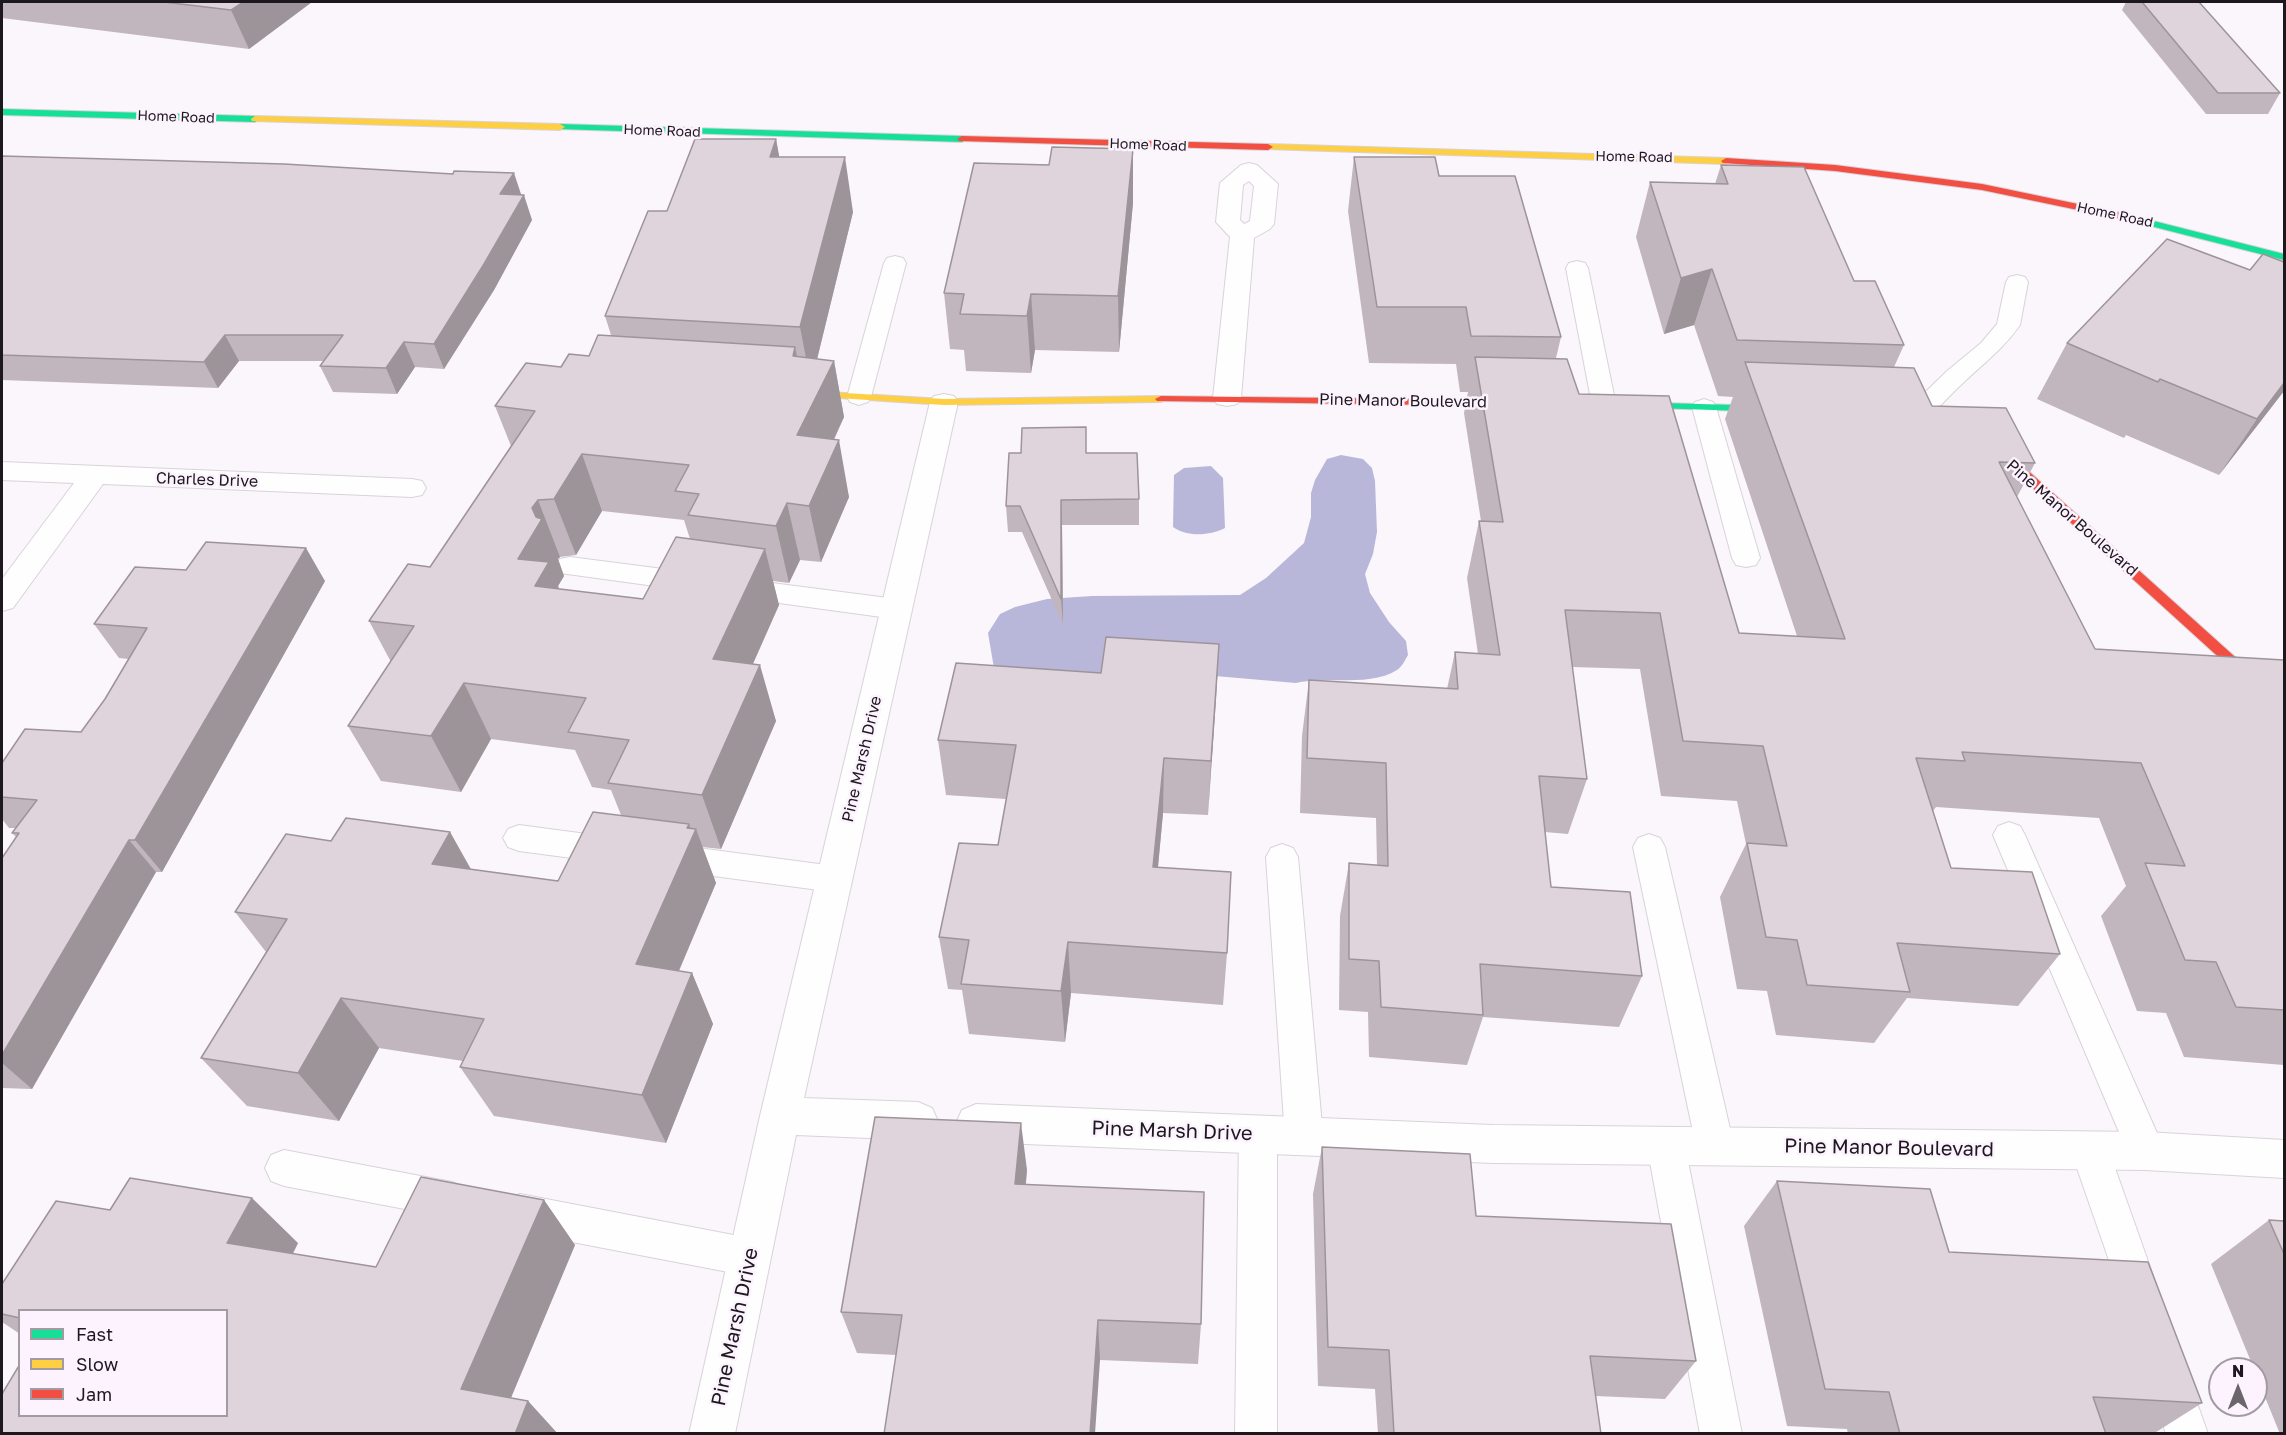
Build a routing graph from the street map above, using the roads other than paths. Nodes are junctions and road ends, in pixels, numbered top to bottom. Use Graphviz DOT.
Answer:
graph roads {
  1 [pos="2,112"];
  2 [pos="1249,159"];
  3 [pos="1242,236"];
  4 [pos="2282,252"];
  5 [pos="895,263"];
  6 [pos="1577,268"];
  7 [pos="2017,282"];
  8 [pos="778,392"];
  9 [pos="859,397"];
  10 [pos="1227,398"];
  11 [pos="944,402"];
  12 [pos="1522,403"];
  13 [pos="1598,405"];
  14 [pos="1704,407"];
  15 [pos="1788,409"];
  16 [pos="1918,418"];
  17 [pos="1982,444"];
  18 [pos="2,471"];
  19 [pos="95,475"];
  20 [pos="412,488"];
  21 [pos="1746,558"];
  22 [pos="570,566"];
  23 [pos="2,600"];
  24 [pos="897,609"];
  25 [pos="2284,708"];
  26 [pos="2009,835"];
  27 [pos="519,838"];
  28 [pos="1649,847"];
  29 [pos="1282,857"];
  30 [pos="834,879"];
  31 [pos="780,1116"];
  32 [pos="1258,1134"];
  33 [pos="1304,1137"];
  34 [pos="1493,1144"];
  35 [pos="1666,1146"];
  36 [pos="1715,1146"];
  37 [pos="2090,1151"];
  38 [pos="2146,1151"];
  39 [pos="2284,1159"];
  40 [pos="285,1168"];
  41 [pos="749,1257"];
  42 [pos="712,1434"];
  43 [pos="1256,1434"];
  44 [pos="1721,1434"];
  45 [pos="2187,1434"];
  1 -- 2 [label="street, Home Road"];
  2 -- 3 [label="street"];
  2 -- 3 [label="street"];
  2 -- 4 [label="street, Home Road"];
  3 -- 10 [label="street"];
  5 -- 9 [label="lane"];
  6 -- 13 [label="lane"];
  7 -- 16 [label="lane"];
  8 -- 9 [label="street"];
  9 -- 11 [label="street"];
  10 -- 11 [label="street"];
  10 -- 12 [label="street, Pine Manor Boulevard"];
  11 -- 24 [label="street, Pine Marsh Drive"];
  13 -- 14 [label="street"];
  14 -- 15 [label="street"];
  14 -- 21 [label="lane"];
  17 -- 25 [label="street, Pine Manor Boulevard"];
  18 -- 19 [label="street, Charles Drive"];
  19 -- 20 [label="street, Charles Drive"];
  19 -- 23 [label="street"];
  22 -- 24 [label="lane"];
  24 -- 30 [label="street, Pine Marsh Drive"];
  26 -- 38 [label="lane"];
  27 -- 30 [label="lane"];
  28 -- 36 [label="lane"];
  29 -- 33 [label="lane"];
  30 -- 31 [label="street, Pine Marsh Drive"];
  31 -- 32 [label="street, Pine Marsh Drive"];
  31 -- 41 [label="street, Pine Marsh Drive"];
  32 -- 33 [label="street, Pine Marsh Drive"];
  32 -- 43 [label="lane"];
  33 -- 34 [label="street, Pine Marsh Drive"];
  34 -- 35 [label="street, Pine Manor Boulevard"];
  35 -- 36 [label="street, Pine Manor Boulevard"];
  35 -- 44 [label="lane"];
  36 -- 37 [label="street, Pine Manor Boulevard"];
  37 -- 38 [label="street, Pine Manor Boulevard"];
  37 -- 45 [label="lane"];
  38 -- 39 [label="street, Pine Manor Boulevard"];
  40 -- 41 [label="lane"];
  41 -- 42 [label="street, Pine Marsh Drive"];
}
